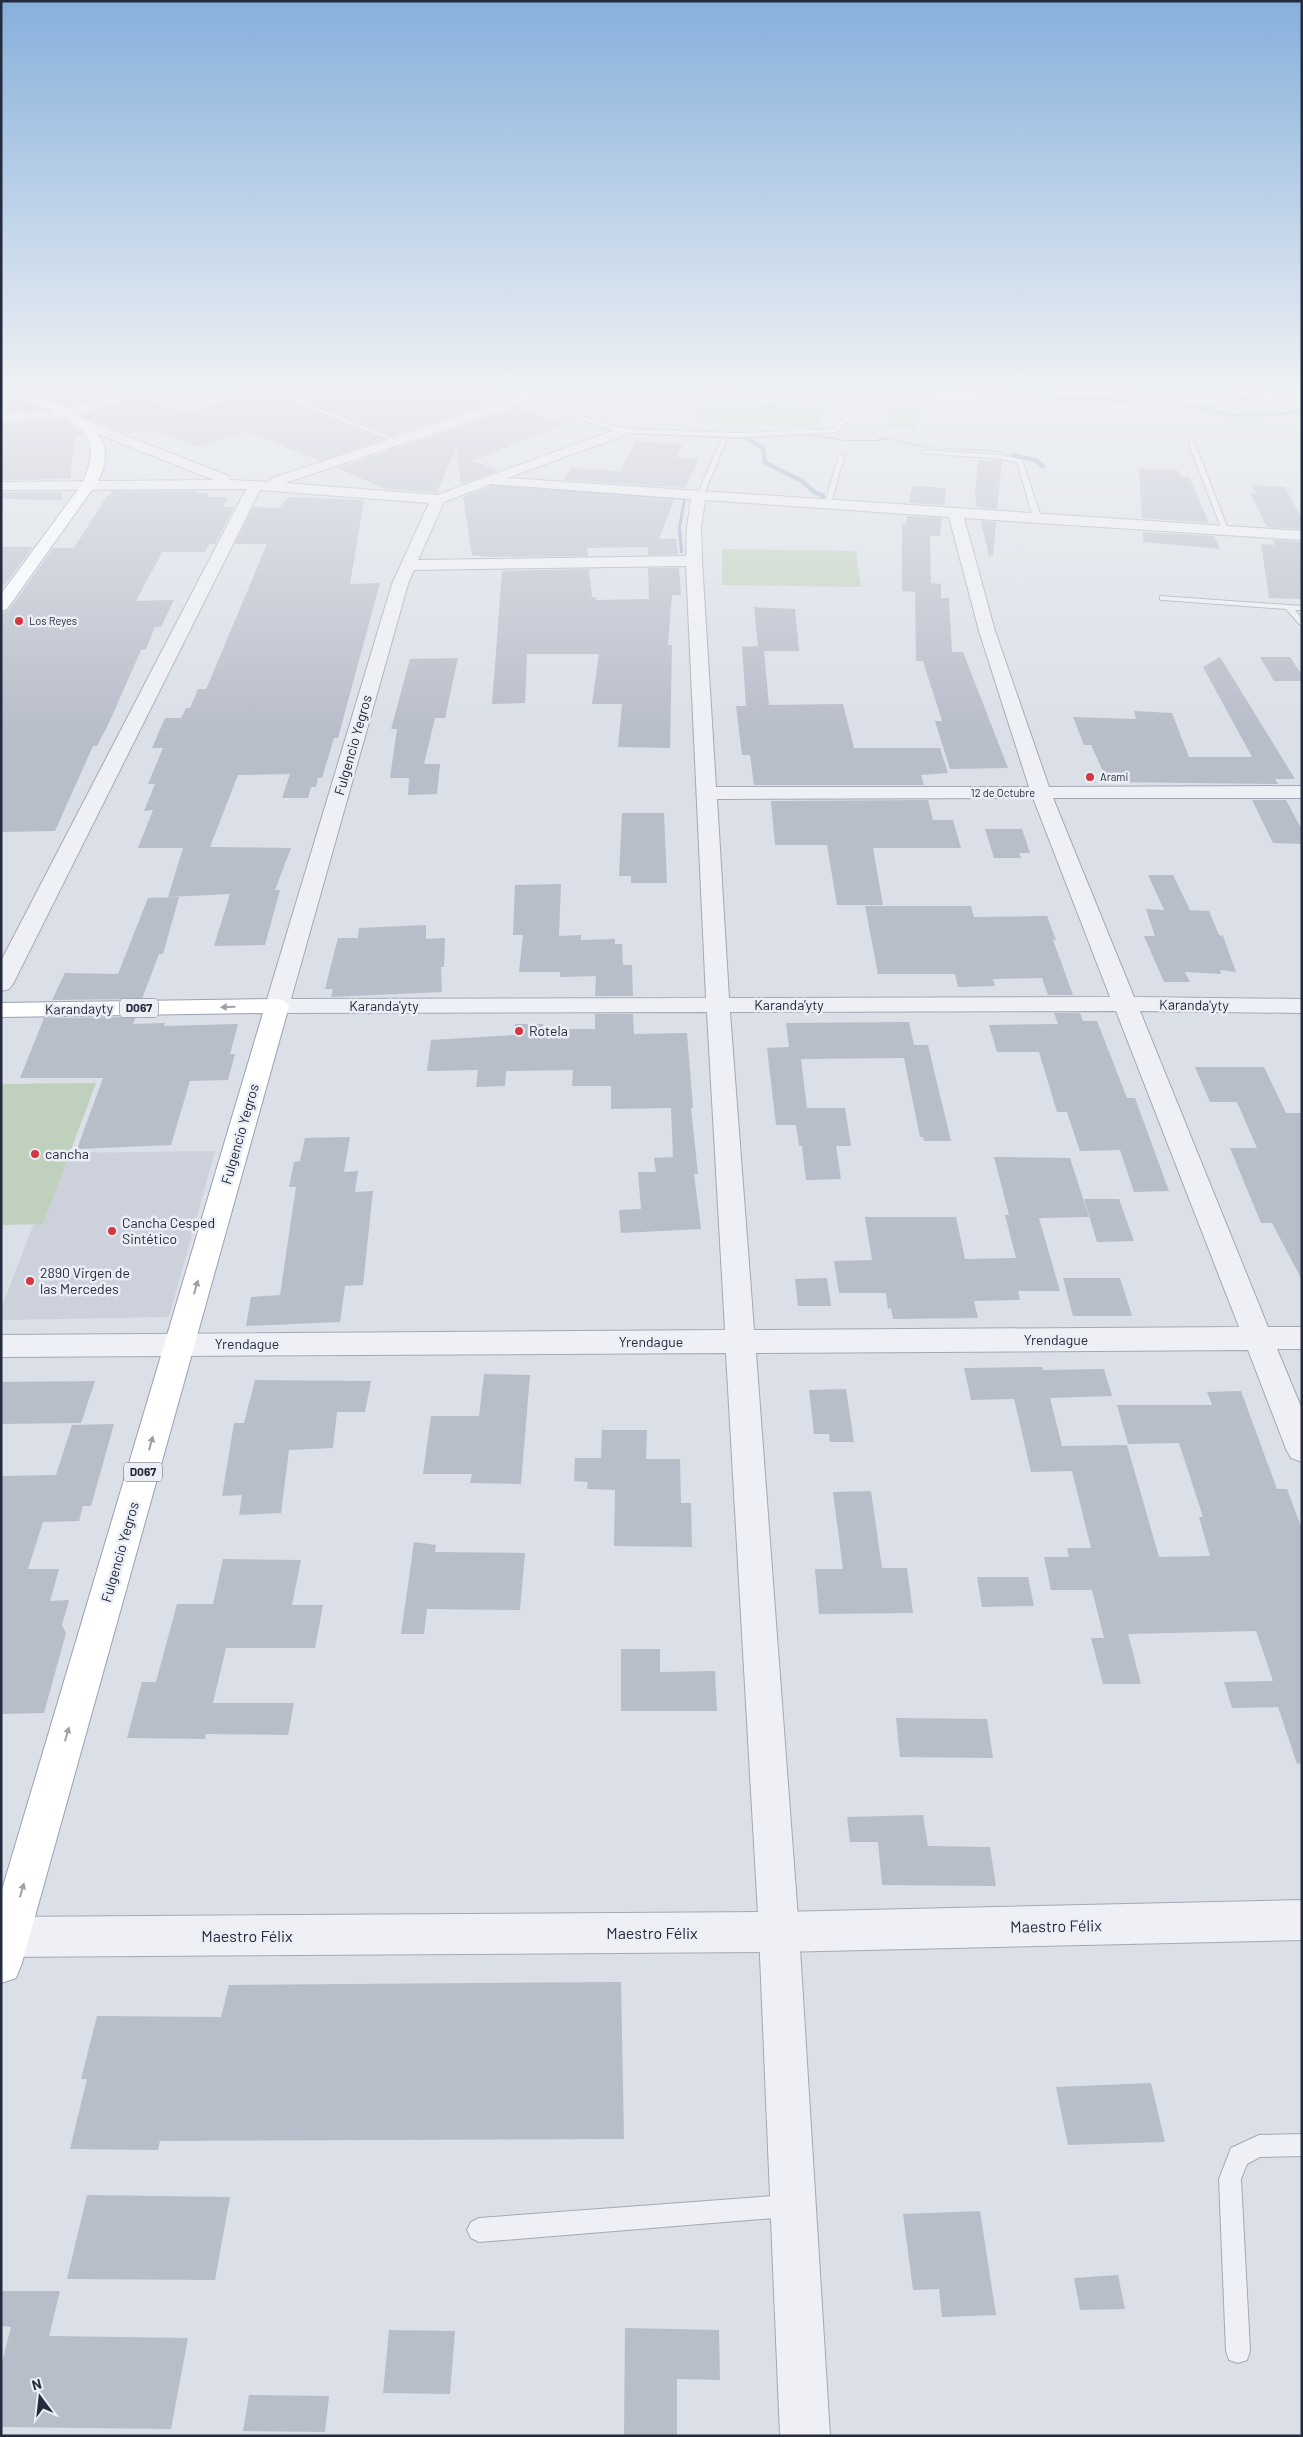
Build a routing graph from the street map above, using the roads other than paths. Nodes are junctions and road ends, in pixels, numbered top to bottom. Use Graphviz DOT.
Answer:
graph roads {
  1 [pos="73,506"];
  2 [pos="242,506"];
  3 [pos="435,506"];
  4 [pos="697,506"];
  5 [pos="855,506"];
  6 [pos="1034,506"];
  7 [pos="1216,506"];
  8 [pos="955,512"];
  9 [pos="1037,516"];
  10 [pos="1226,530"];
  11 [pos="1302,536"];
  12 [pos="694,561"];
  13 [pos="408,564"];
  14 [pos="1163,598"];
  15 [pos="1,606"];
  16 [pos="1288,607"];
  17 [pos="1302,608"];
  18 [pos="1302,625"];
  19 [pos="1041,792"];
  20 [pos="1302,792"];
  21 [pos="705,793"];
  22 [pos="1,984"];
  23 [pos="1125,1004"];
  24 [pos="718,1005"];
  25 [pos="277,1006"];
  26 [pos="1302,1006"];
  27 [pos="1,1010"];
  28 [pos="1258,1338"];
  29 [pos="1302,1338"];
  30 [pos="740,1342"];
  31 [pos="179,1345"];
  32 [pos="1,1346"];
  33 [pos="1302,1449"];
  34 [pos="1302,1920"];
  35 [pos="779,1932"];
  36 [pos="4,1946"];
  37 [pos="1302,2145"];
  38 [pos="793,2206"];
  39 [pos="479,2230"];
  40 [pos="1238,2351"];
  41 [pos="805,2436"];
  1 -- 15 [label="main road"];
  2 -- 22 [label="street"];
  3 -- 13 [label="street, Fulgencio Yegros"];
  4 -- 12 [label="street"];
  5 -- 8 [label="street"];
  6 -- 9 [label="lane"];
  7 -- 10 [label="lane"];
  8 -- 9 [label="street"];
  8 -- 19 [label="street"];
  9 -- 10 [label="street"];
  10 -- 11 [label="street"];
  12 -- 13 [label="street"];
  12 -- 21 [label="street"];
  13 -- 25 [label="street, Fulgencio Yegros"];
  14 -- 16 [label="lane"];
  16 -- 17 [label="lane"];
  16 -- 18 [label="lane"];
  19 -- 20 [label="street, 12 de Octubre"];
  19 -- 21 [label="street, 12 de Octubre"];
  19 -- 23 [label="street"];
  21 -- 24 [label="street"];
  23 -- 24 [label="street, Karanda'yty"];
  23 -- 26 [label="street, Karanda'yty"];
  23 -- 28 [label="street"];
  24 -- 25 [label="street, Karanda'yty"];
  24 -- 30 [label="street"];
  25 -- 27 [label="main road, Karandayty / D067, one-way"];
  31 -- 25 [label="main road, Fulgencio Yegros / D067, one-way"];
  28 -- 29 [label="street, Yrendague"];
  28 -- 30 [label="street, Yrendague"];
  28 -- 33 [label="street"];
  30 -- 31 [label="street, Yrendague"];
  30 -- 35 [label="street"];
  31 -- 32 [label="street, Yrendague"];
  36 -- 31 [label="main road, Fulgencio Yegros / D067, one-way"];
  34 -- 35 [label="street, Maestro Félix"];
  35 -- 36 [label="street, Maestro Félix"];
  35 -- 38 [label="street"];
  37 -- 40 [label="lane"];
  38 -- 39 [label="lane"];
  38 -- 41 [label="street"];
}
